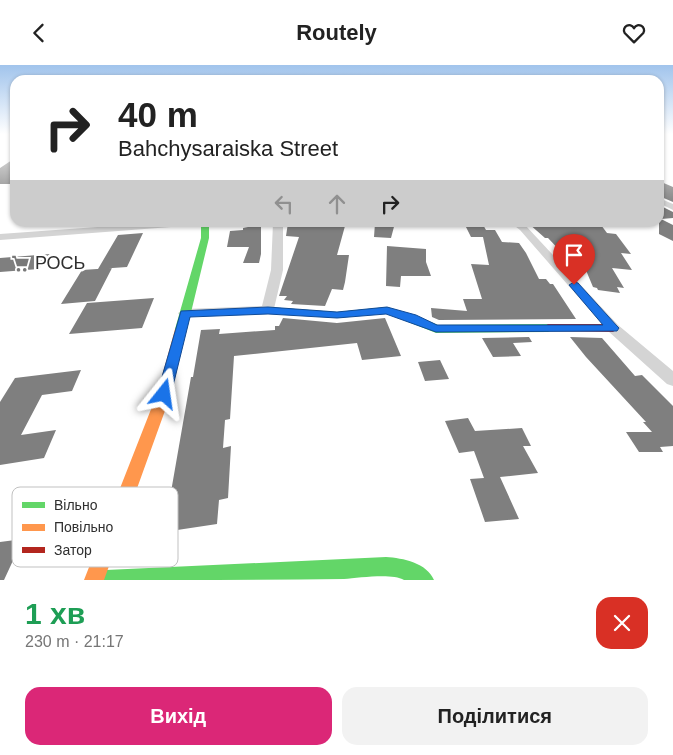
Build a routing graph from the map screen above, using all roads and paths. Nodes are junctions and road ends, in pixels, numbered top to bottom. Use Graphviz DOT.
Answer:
graph roads {
  1 [pos="131,227"];
  2 [pos="205,227"];
  3 [pos="278,227"];
  4 [pos="520,227"];
  5 [pos="0,237"];
  6 [pos="268,311"];
  7 [pos="185,313"];
  8 [pos="613,328"];
  9 [pos="673,380"];
  10 [pos="129,487"];
  11 [pos="99,567"];
  12 [pos="94,580"];
  13 [pos="106,580"];
  14 [pos="424,580"];
  1 -- 5 [label="street"];
  2 -- 7 [label="street"];
  3 -- 6 [label="street"];
  4 -- 8 [label="street"];
  6 -- 7 [label="street"];
  6 -- 8 [label="street"];
  7 -- 10 [label="street"];
  8 -- 9 [label="street"];
  11 -- 12 [label="street"];
  13 -- 14 [label="street"];
}
